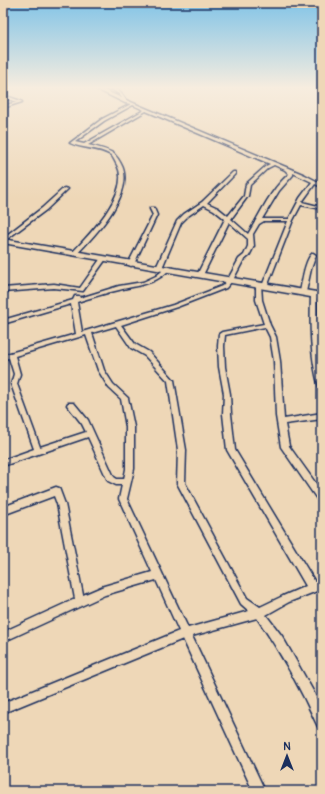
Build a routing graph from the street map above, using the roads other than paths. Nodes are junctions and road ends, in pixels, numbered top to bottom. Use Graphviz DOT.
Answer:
graph roads {
  1 [pos="98,125"];
  2 [pos="120,125"];
  3 [pos="182,125"];
  4 [pos="85,145"];
  5 [pos="274,164"];
  6 [pos="287,170"];
  7 [pos="233,173"];
  8 [pos="314,182"];
  9 [pos="322,186"];
  10 [pos="66,189"];
  11 [pos="204,203"];
  12 [pos="299,203"];
  13 [pos="322,208"];
  14 [pos="152,209"];
  15 [pos="228,219"];
  16 [pos="291,220"];
  17 [pos="257,223"];
  18 [pos="250,238"];
  19 [pos="4,242"];
  20 [pos="74,254"];
  21 [pos="313,255"];
  22 [pos="103,259"];
  23 [pos="131,264"];
  24 [pos="163,269"];
  25 [pos="200,275"];
  26 [pos="230,280"];
  27 [pos="262,285"];
  28 [pos="3,290"];
  29 [pos="81,290"];
  30 [pos="303,292"];
  31 [pos="318,295"];
  32 [pos="75,301"];
  33 [pos="3,322"];
  34 [pos="117,324"];
  35 [pos="267,326"];
  36 [pos="83,333"];
  37 [pos="11,354"];
  38 [pos="3,357"];
  39 [pos="322,387"];
  40 [pos="70,405"];
  41 [pos="322,416"];
  42 [pos="282,422"];
  43 [pos="90,434"];
  44 [pos="38,451"];
  45 [pos="3,464"];
  46 [pos="127,482"];
  47 [pos="322,499"];
  48 [pos="3,511"];
  49 [pos="158,575"];
  50 [pos="317,586"];
  51 [pos="80,602"];
  52 [pos="259,613"];
  53 [pos="186,633"];
  54 [pos="3,637"];
  55 [pos="3,708"];
  56 [pos="322,723"];
  57 [pos="259,791"];
  1 -- 4 [label="street"];
  2 -- 4 [label="street"];
  3 -- 5 [label="street"];
  4 -- 20 [label="street"];
  5 -- 6 [label="street"];
  5 -- 15 [label="street"];
  6 -- 8 [label="street"];
  6 -- 17 [label="street"];
  7 -- 11 [label="street"];
  8 -- 9 [label="street"];
  8 -- 12 [label="street"];
  10 -- 19 [label="street"];
  11 -- 15 [label="street"];
  11 -- 24 [label="street"];
  12 -- 13 [label="street"];
  12 -- 16 [label="street"];
  14 -- 23 [label="street"];
  15 -- 18 [label="street"];
  15 -- 25 [label="street"];
  16 -- 17 [label="street"];
  16 -- 27 [label="street"];
  17 -- 18 [label="street"];
  18 -- 26 [label="street"];
  19 -- 20 [label="street"];
  20 -- 22 [label="street"];
  21 -- 30 [label="street"];
  22 -- 23 [label="street"];
  22 -- 29 [label="street"];
  23 -- 24 [label="street"];
  24 -- 25 [label="street"];
  24 -- 32 [label="street"];
  25 -- 26 [label="street"];
  26 -- 27 [label="street"];
  26 -- 34 [label="street"];
  27 -- 30 [label="street"];
  27 -- 35 [label="street"];
  28 -- 29 [label="street"];
  29 -- 32 [label="street"];
  30 -- 31 [label="street"];
  31 -- 39 [label="street"];
  32 -- 33 [label="street"];
  32 -- 36 [label="street"];
  34 -- 36 [label="street"];
  34 -- 52 [label="street"];
  35 -- 42 [label="street"];
  35 -- 50 [label="street"];
  36 -- 37 [label="street"];
  36 -- 46 [label="street"];
  37 -- 38 [label="street"];
  37 -- 44 [label="street"];
  40 -- 43 [label="street"];
  41 -- 42 [label="street"];
  42 -- 47 [label="street"];
  43 -- 44 [label="street"];
  43 -- 46 [label="street"];
  44 -- 45 [label="street"];
  46 -- 49 [label="street"];
  48 -- 51 [label="street"];
  49 -- 51 [label="street"];
  49 -- 53 [label="street"];
  50 -- 52 [label="street"];
  51 -- 54 [label="street"];
  52 -- 53 [label="street"];
  52 -- 56 [label="street"];
  53 -- 55 [label="street"];
  53 -- 57 [label="street"];
}
